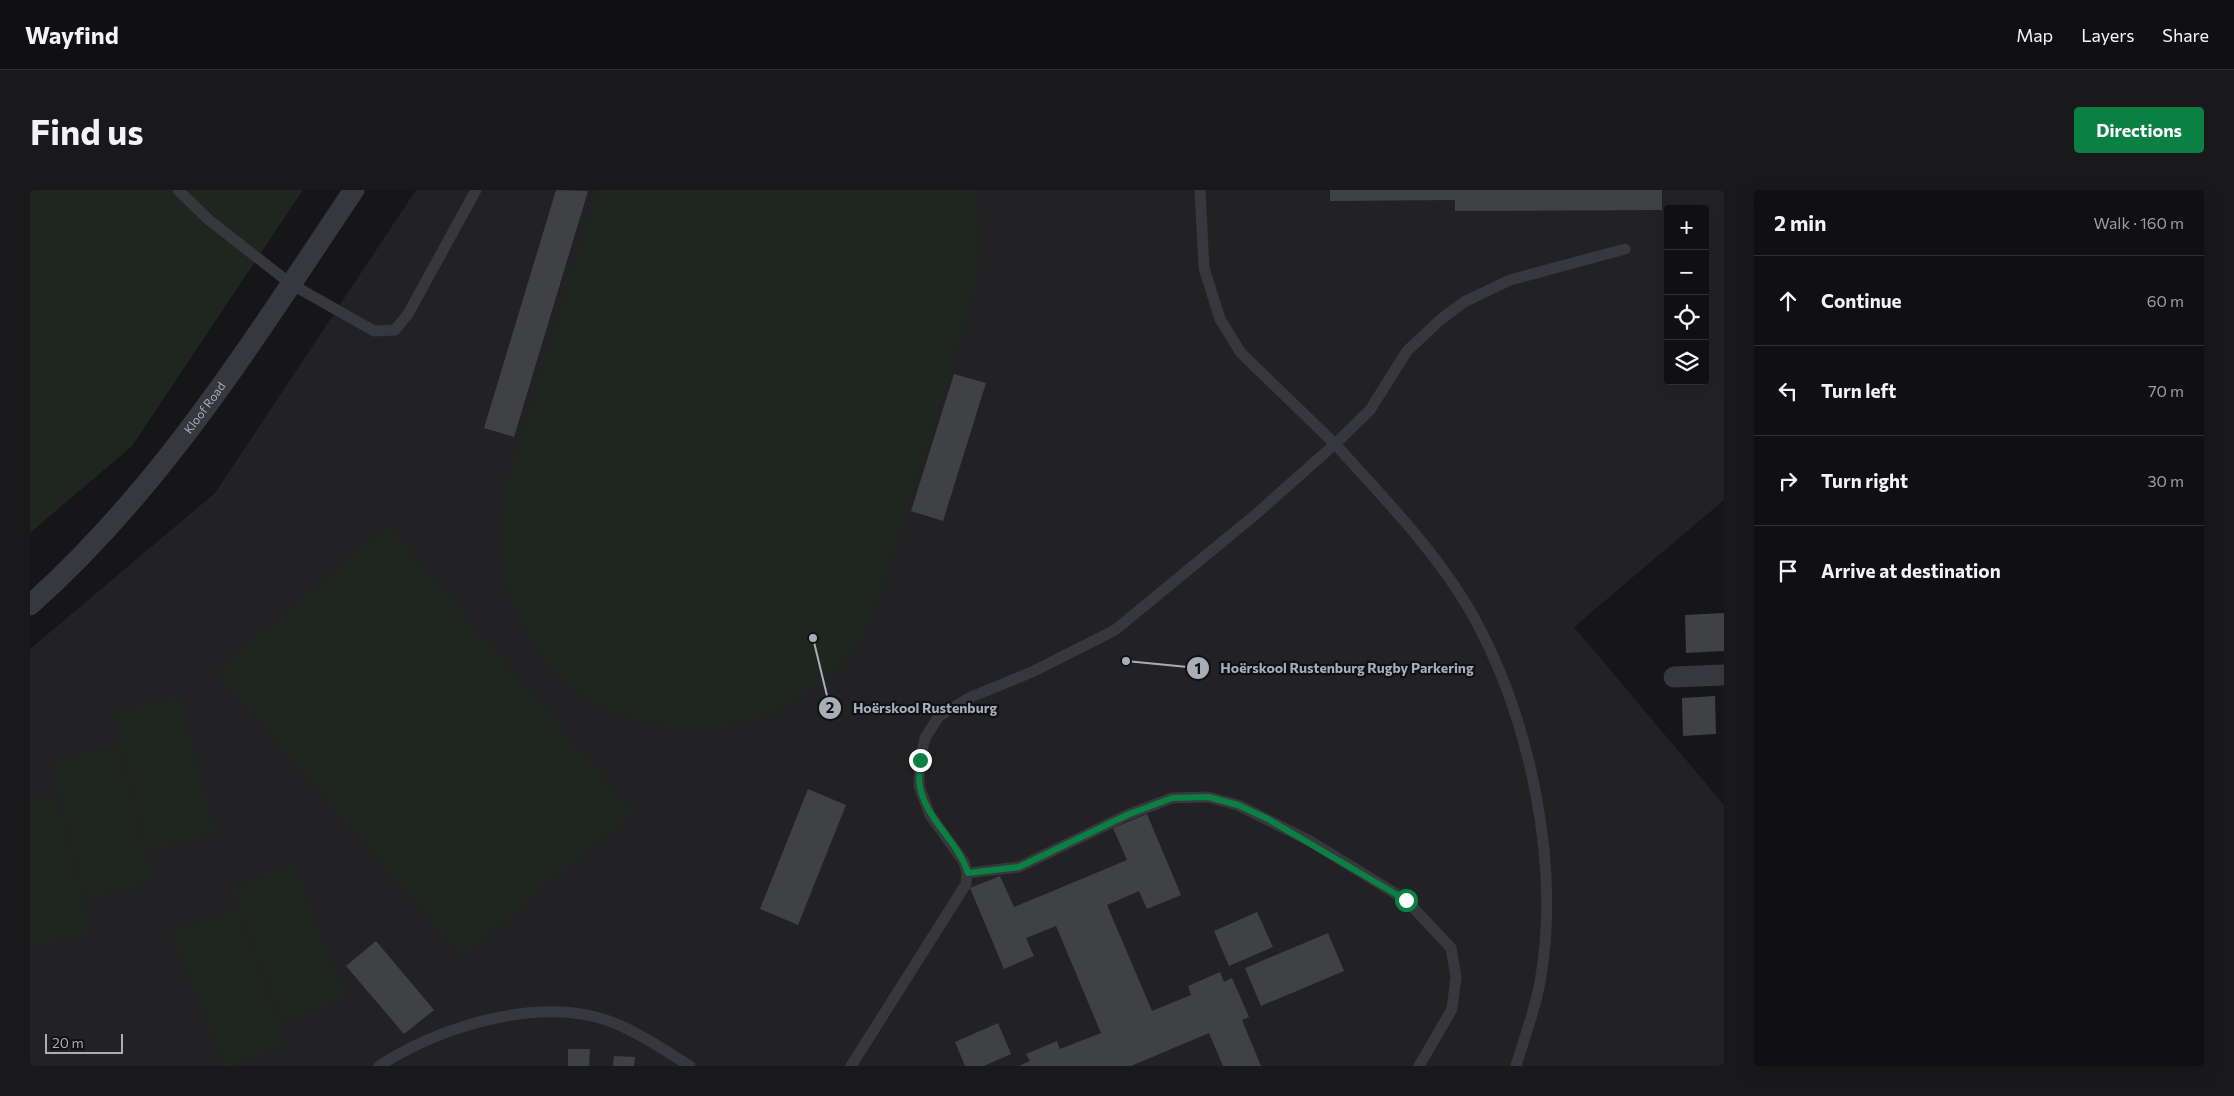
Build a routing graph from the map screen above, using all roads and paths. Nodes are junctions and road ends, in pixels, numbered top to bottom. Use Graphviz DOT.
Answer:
graph roads {
  1 [pos="178,190"];
  2 [pos="354,190"];
  3 [pos="476,190"];
  4 [pos="1200,190"];
  5 [pos="1625,249"];
  6 [pos="291,284"];
  7 [pos="1335,444"];
  8 [pos="30,605"];
  9 [pos="1724,675"];
  10 [pos="1674,677"];
  11 [pos="968,873"];
  12 [pos="379,1066"];
  13 [pos="690,1066"];
  14 [pos="852,1066"];
  15 [pos="1419,1066"];
  16 [pos="1516,1066"];
  1 -- 6 [label="lane"];
  2 -- 6 [label="street, Kloof Road"];
  3 -- 6 [label="lane"];
  4 -- 7 [label="lane"];
  5 -- 7 [label="lane"];
  6 -- 8 [label="street, Kloof Road"];
  7 -- 11 [label="lane"];
  7 -- 16 [label="lane"];
  9 -- 10 [label="street"];
  11 -- 14 [label="lane"];
  11 -- 15 [label="lane"];
  12 -- 13 [label="lane"];
}
